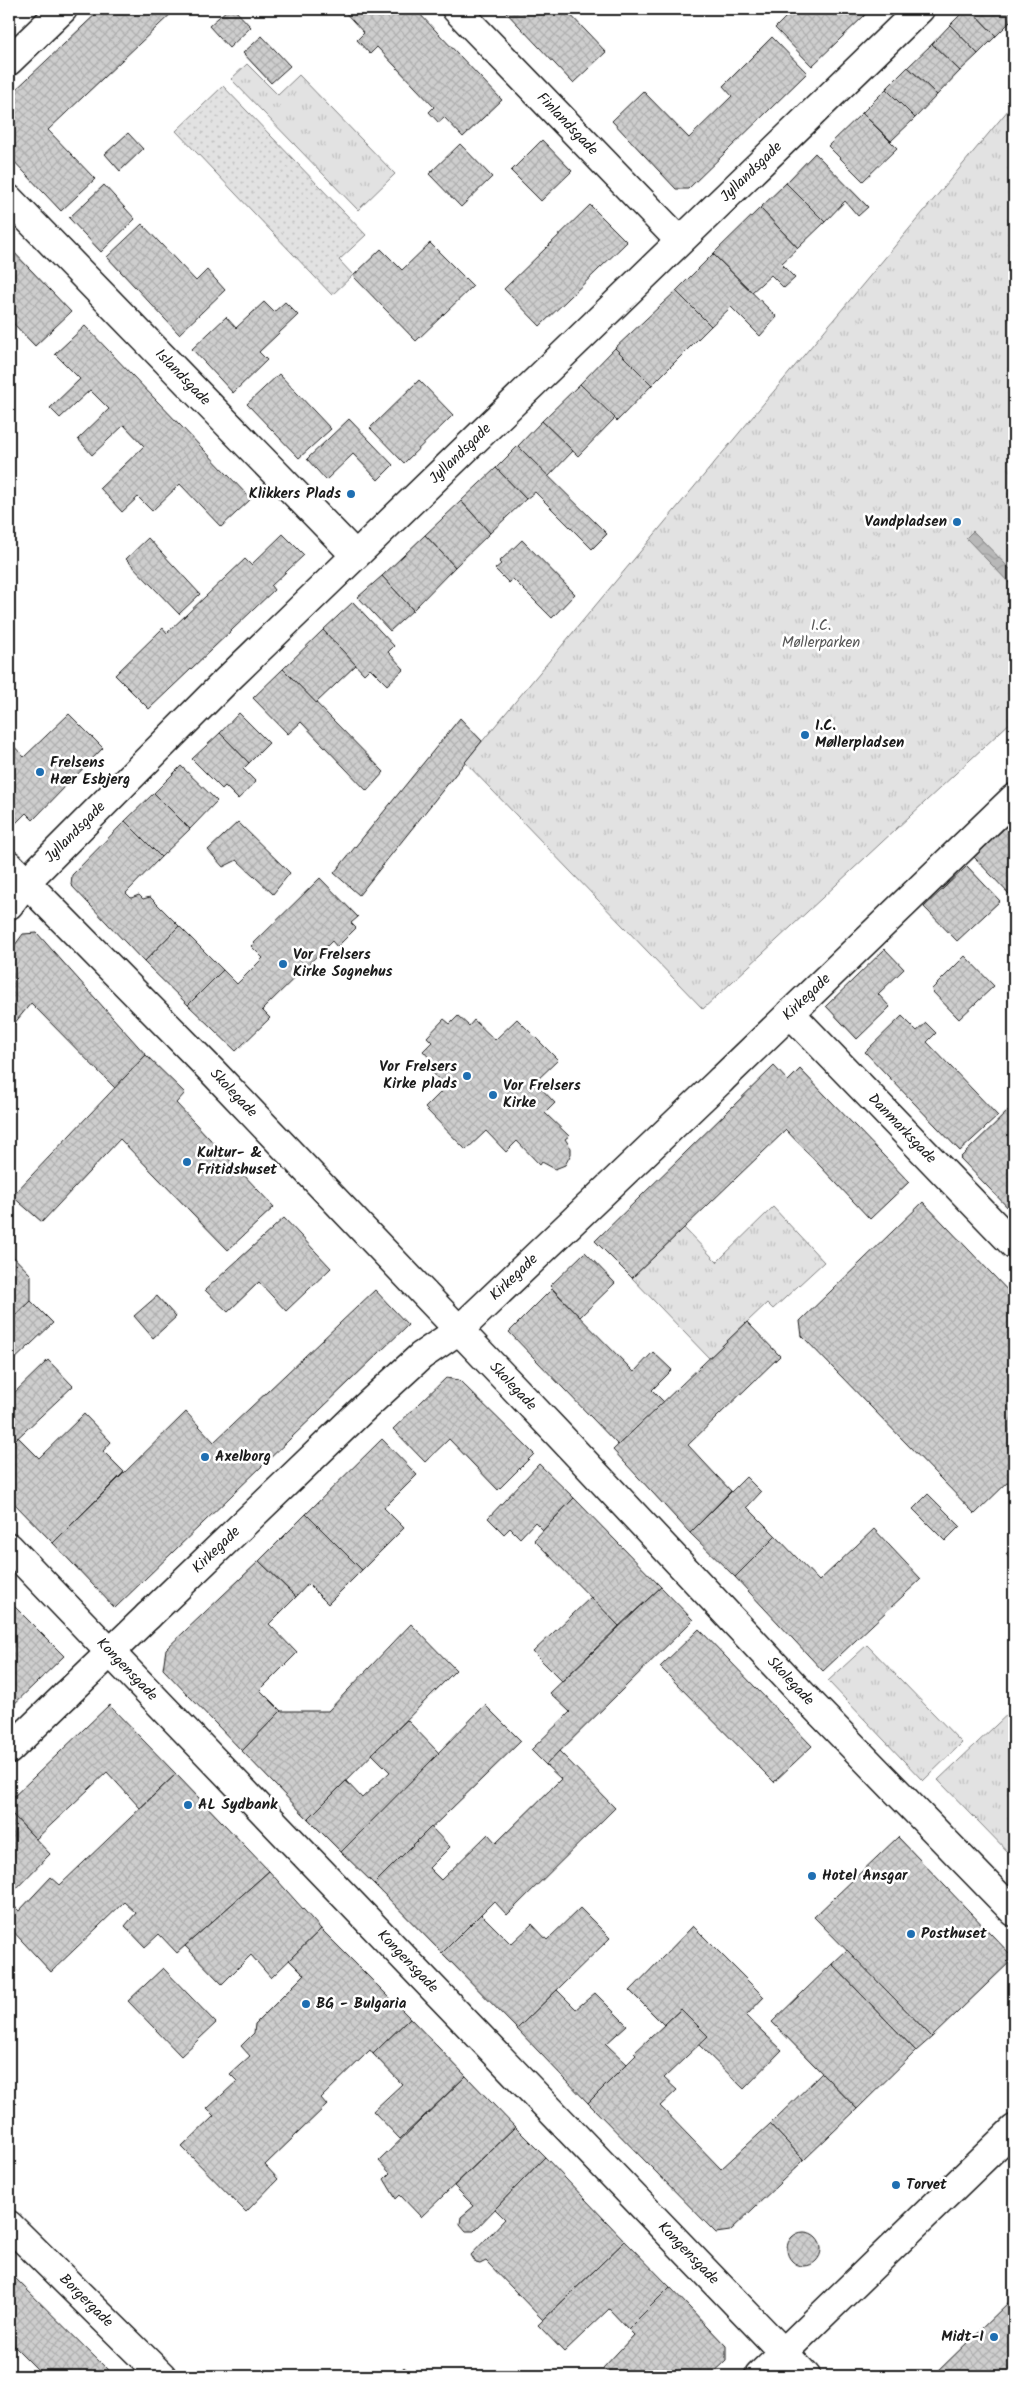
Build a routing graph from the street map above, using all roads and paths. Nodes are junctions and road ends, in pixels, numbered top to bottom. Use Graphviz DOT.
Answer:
graph roads {
  1 [pos="63,9"];
  2 [pos="456,9"];
  3 [pos="920,9"];
  4 [pos="9,60"];
  5 [pos="9,199"];
  6 [pos="679,240"];
  7 [pos="355,555"];
  8 [pos="1014,798"];
  9 [pos="17,873"];
  10 [pos="9,905"];
  11 [pos="790,1013"];
  12 [pos="1014,1245"];
  13 [pos="459,1330"];
  14 [pos="9,1547"];
  15 [pos="110,1652"];
  16 [pos="9,1750"];
  17 [pos="1014,1912"];
  18 [pos="1014,2129"];
  19 [pos="9,2225"];
  20 [pos="783,2353"];
  21 [pos="162,2376"];
  22 [pos="759,2376"];
  23 [pos="806,2376"];
  1 -- 4 [label="street"];
  2 -- 6 [label="street, Finlandsgade"];
  3 -- 6 [label="street, Jyllandsgade"];
  5 -- 7 [label="street, Islandsgade"];
  6 -- 7 [label="street, Jyllandsgade"];
  7 -- 9 [label="street, Jyllandsgade"];
  8 -- 11 [label="street, Kirkegade"];
  9 -- 10 [label="street, Jyllandsgade"];
  9 -- 13 [label="street, Skolegade"];
  11 -- 12 [label="street, Danmarksgade"];
  11 -- 13 [label="street, Kirkegade"];
  13 -- 15 [label="street, Kirkegade"];
  13 -- 17 [label="street, Skolegade"];
  14 -- 15 [label="street, Kongensgade"];
  15 -- 16 [label="street, Kirkegade"];
  15 -- 20 [label="street, Kongensgade"];
  18 -- 20 [label="street"];
  19 -- 21 [label="street, Borgergade"];
  20 -- 22 [label="street"];
  20 -- 23 [label="street, Kongensgade"];
}
